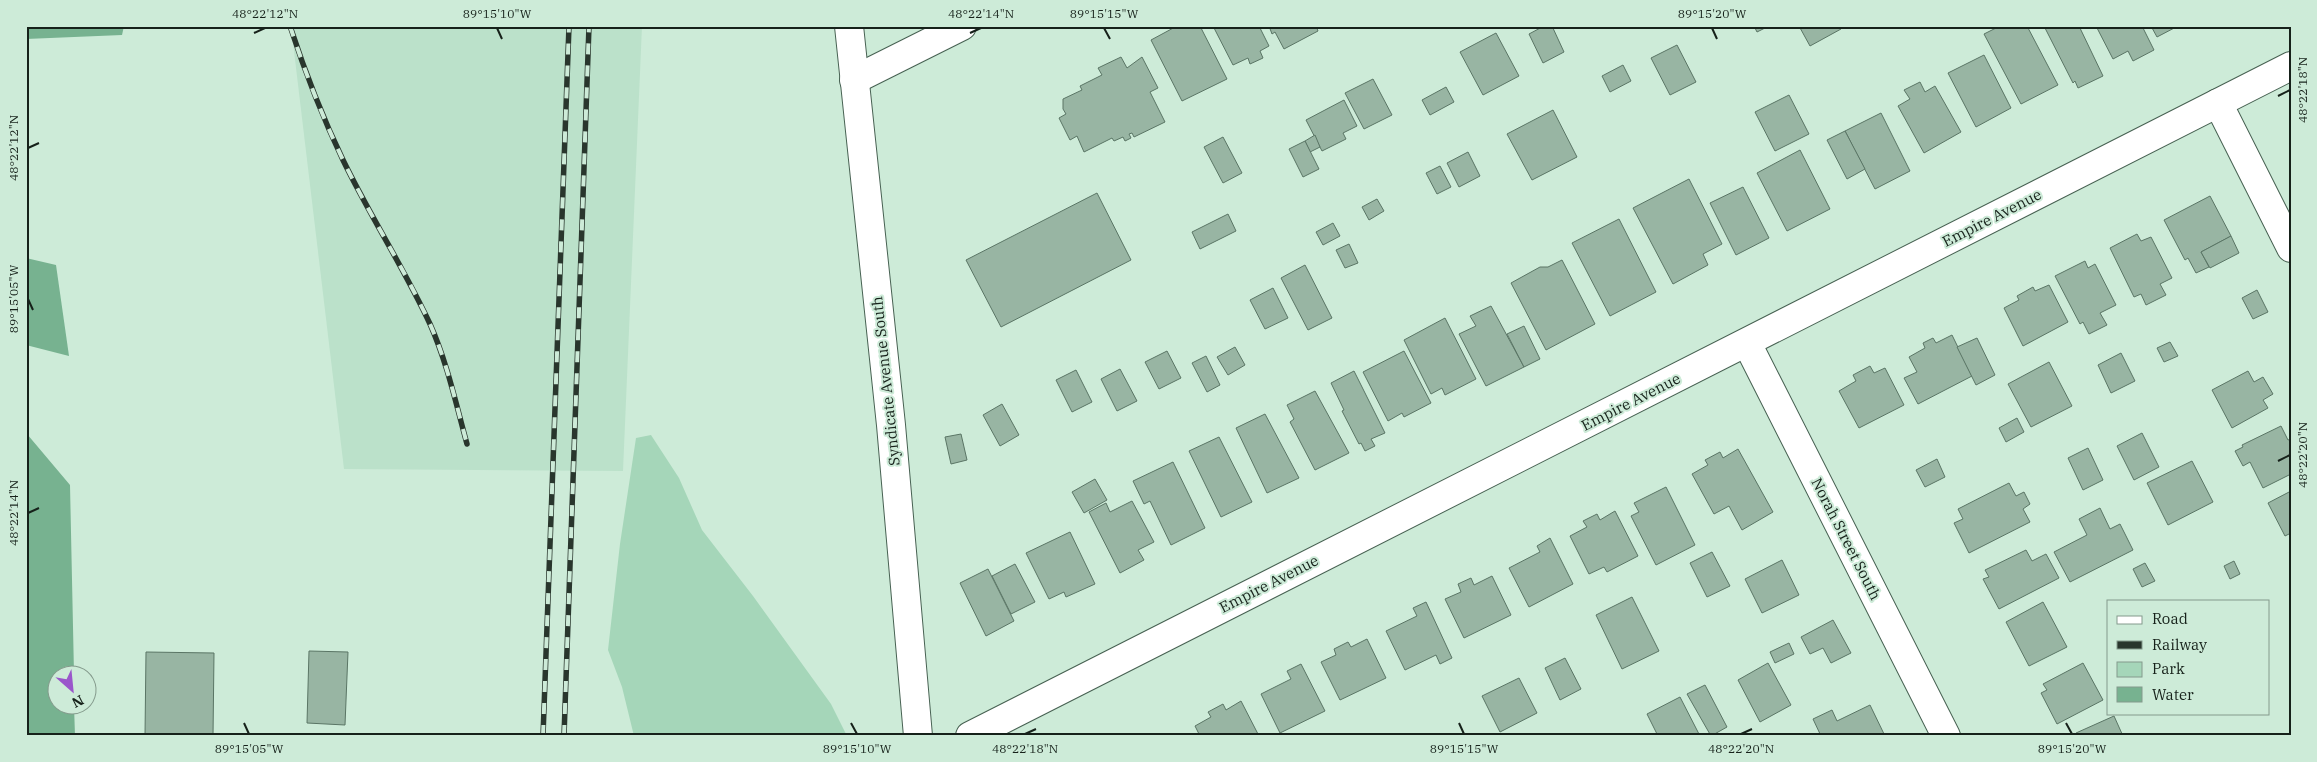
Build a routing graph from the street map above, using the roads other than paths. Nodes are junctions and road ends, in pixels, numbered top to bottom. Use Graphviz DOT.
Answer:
graph roads {
  1 [pos="849,26"];
  2 [pos="962,26"];
  3 [pos="2291,66"];
  4 [pos="854,80"];
  5 [pos="2218,103"];
  6 [pos="2291,248"];
  7 [pos="1746,343"];
  8 [pos="918,736"];
  9 [pos="970,736"];
  10 [pos="1946,736"];
  1 -- 4 [label="street, Syndicate Avenue South"];
  2 -- 4 [label="street"];
  3 -- 5 [label="street, Empire Avenue"];
  4 -- 8 [label="street, Syndicate Avenue South"];
  5 -- 6 [label="street"];
  5 -- 7 [label="street, Empire Avenue"];
  7 -- 9 [label="street, Empire Avenue"];
  7 -- 10 [label="street, Norah Street South"];
}
